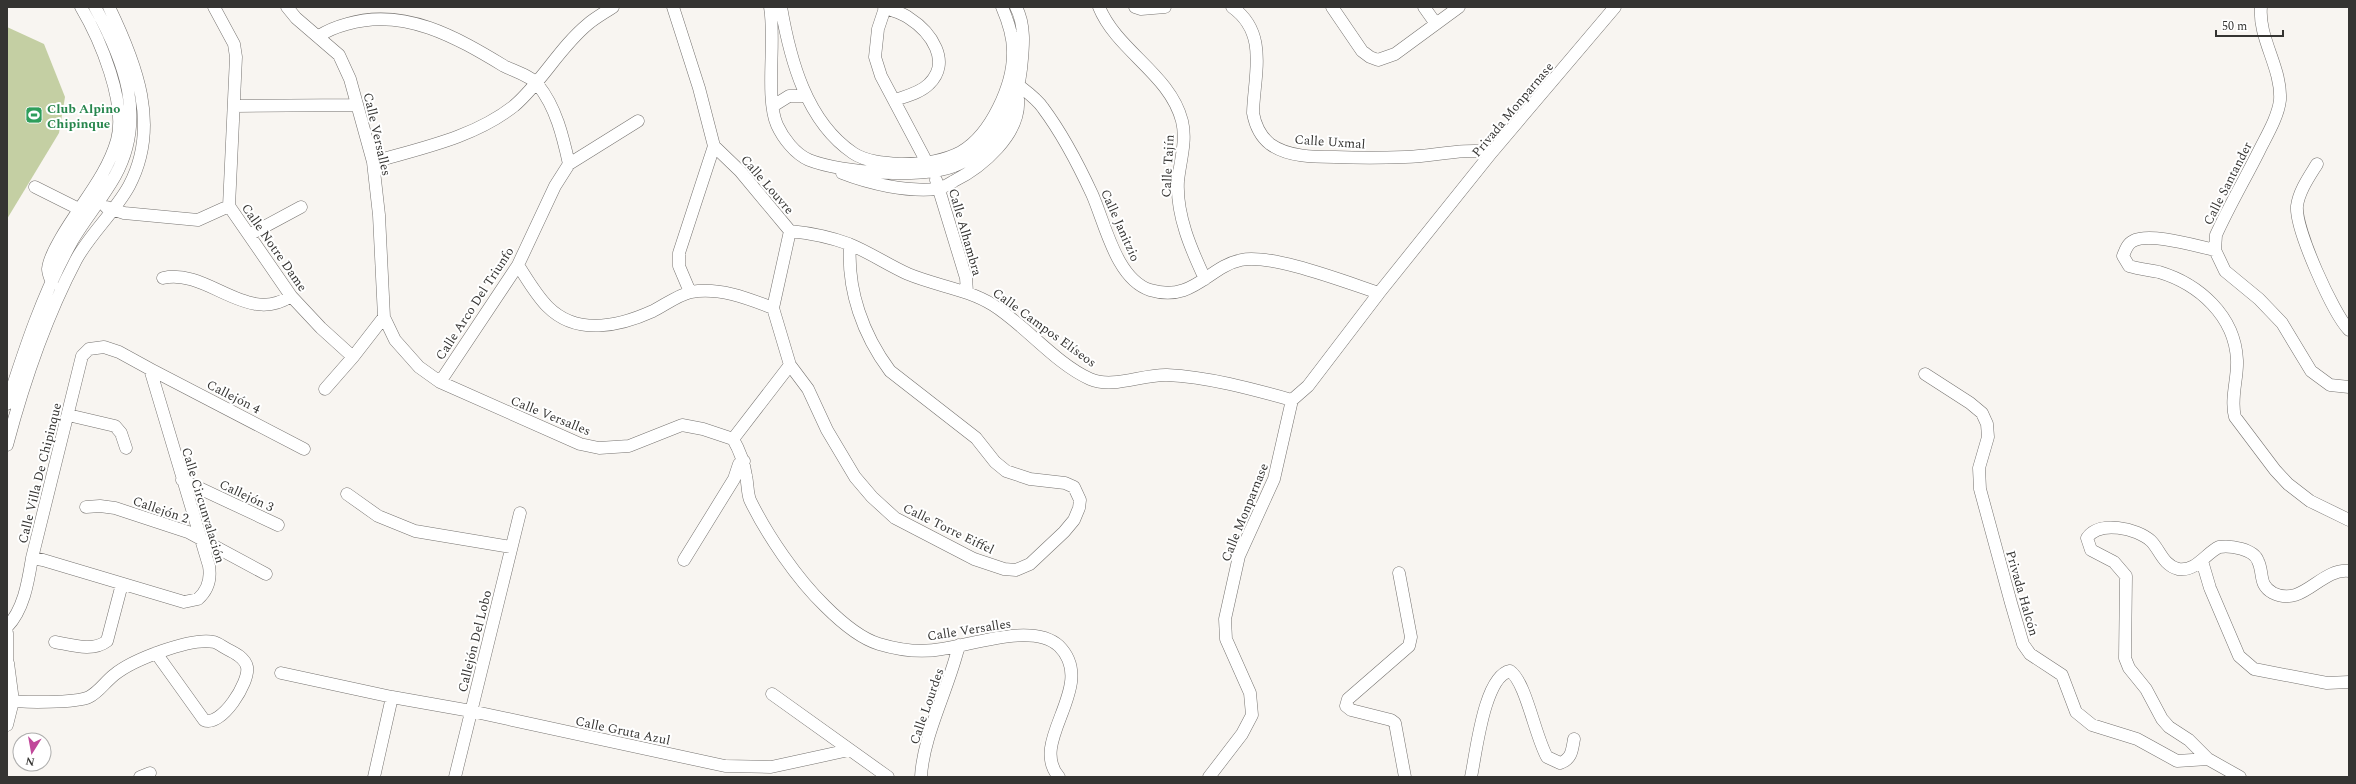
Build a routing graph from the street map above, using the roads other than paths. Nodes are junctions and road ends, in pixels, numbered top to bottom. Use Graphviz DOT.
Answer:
graph roads {
  1 [pos="81,7"];
  2 [pos="95,7"];
  3 [pos="109,7"];
  4 [pos="214,7"];
  5 [pos="287,7"];
  6 [pos="613,7"];
  7 [pos="674,7"];
  8 [pos="770,7"];
  9 [pos="782,7"];
  10 [pos="884,7"];
  11 [pos="1002,7"];
  12 [pos="1016,7"];
  13 [pos="1098,7"];
  14 [pos="1135,7"];
  15 [pos="1165,7"];
  16 [pos="1232,7"];
  17 [pos="1332,7"];
  18 [pos="1424,7"];
  19 [pos="1459,7"];
  20 [pos="1615,7"];
  21 [pos="2262,7"];
  22 [pos="1436,24"];
  23 [pos="319,36"];
  24 [pos="537,83"];
  25 [pos="1018,87"];
  26 [pos="806,96"];
  27 [pos="895,100"];
  28 [pos="357,105"];
  29 [pos="235,106"];
  30 [pos="773,106"];
  31 [pos="638,121"];
  32 [pos="830,131"];
  33 [pos="714,146"];
  34 [pos="1492,152"];
  35 [pos="809,160"];
  36 [pos="373,162"];
  37 [pos="569,164"];
  38 [pos="2317,164"];
  39 [pos="938,184"];
  40 [pos="35,186"];
  41 [pos="106,190"];
  42 [pos="98,202"];
  43 [pos="115,206"];
  44 [pos="229,206"];
  45 [pos="301,207"];
  46 [pos="79,209"];
  47 [pos="790,231"];
  48 [pos="249,235"];
  49 [pos="850,245"];
  50 [pos="2215,250"];
  51 [pos="518,265"];
  52 [pos="163,278"];
  53 [pos="1205,279"];
  54 [pos="52,284"];
  55 [pos="690,292"];
  56 [pos="967,292"];
  57 [pos="1379,293"];
  58 [pos="291,296"];
  59 [pos="773,308"];
  60 [pos="384,317"];
  61 [pos="2349,330"];
  62 [pos="353,357"];
  63 [pos="25,364"];
  64 [pos="7,365"];
  65 [pos="790,365"];
  66 [pos="150,369"];
  67 [pos="1925,374"];
  68 [pos="440,382"];
  69 [pos="2349,387"];
  70 [pos="325,389"];
  71 [pos="1292,400"];
  72 [pos="7,404"];
  73 [pos="68,415"];
  74 [pos="733,439"];
  75 [pos="7,445"];
  76 [pos="126,448"];
  77 [pos="304,449"];
  78 [pos="744,461"];
  79 [pos="182,480"];
  80 [pos="347,494"];
  81 [pos="86,507"];
  82 [pos="520,512"];
  83 [pos="2349,520"];
  84 [pos="278,525"];
  85 [pos="199,537"];
  86 [pos="511,547"];
  87 [pos="32,558"];
  88 [pos="684,560"];
  89 [pos="2202,561"];
  90 [pos="2349,571"];
  91 [pos="1399,573"];
  92 [pos="266,574"];
  93 [pos="122,584"];
  94 [pos="9,622"];
  95 [pos="7,633"];
  96 [pos="55,642"];
  97 [pos="959,645"];
  98 [pos="156,653"];
  99 [pos="8,659"];
  100 [pos="281,673"];
  101 [pos="2349,682"];
  102 [pos="772,694"];
  103 [pos="392,697"];
  104 [pos="10,700"];
  105 [pos="471,710"];
  106 [pos="7,726"];
  107 [pos="1574,739"];
  108 [pos="850,750"];
  109 [pos="2208,759"];
  110 [pos="374,777"];
  111 [pos="455,777"];
  112 [pos="888,777"];
  113 [pos="921,777"];
  114 [pos="1059,777"];
  115 [pos="1209,777"];
  116 [pos="1405,777"];
  117 [pos="1471,777"];
  118 [pos="2240,777"];
  1 -- 46 [label="street"];
  2 -- 41 [label="street"];
  3 -- 43 [label="street"];
  4 -- 29 [label="street, Calle Notre Dame"];
  5 -- 23 [label="street, Calle Versalles"];
  6 -- 24 [label="street"];
  7 -- 33 [label="street"];
  8 -- 30 [label="street"];
  9 -- 26 [label="street"];
  10 -- 27 [label="street"];
  10 -- 27 [label="street"];
  11 -- 32 [label="street"];
  12 -- 25 [label="street"];
  13 -- 53 [label="street, Calle Tajín"];
  14 -- 15 [label="street"];
  16 -- 34 [label="street, Calle Uxmal"];
  17 -- 22 [label="street"];
  18 -- 22 [label="street"];
  19 -- 22 [label="street"];
  20 -- 34 [label="street, Privada Monparnase"];
  21 -- 50 [label="street, Calle Santander"];
  23 -- 24 [label="street"];
  23 -- 28 [label="street, Calle Versalles"];
  24 -- 36 [label="street"];
  24 -- 37 [label="street"];
  25 -- 35 [label="street"];
  25 -- 39 [label="street"];
  25 -- 53 [label="street, Calle Janitzio"];
  26 -- 30 [label="street"];
  26 -- 32 [label="street"];
  27 -- 32 [label="street"];
  28 -- 29 [label="street"];
  28 -- 36 [label="street, Calle Versalles"];
  29 -- 44 [label="street, Calle Notre Dame"];
  30 -- 35 [label="street"];
  31 -- 37 [label="street"];
  33 -- 47 [label="street, Calle Louvre"];
  33 -- 55 [label="street"];
  34 -- 57 [label="street, Privada Monparnase"];
  35 -- 39 [label="street"];
  36 -- 60 [label="street, Calle Versalles"];
  37 -- 51 [label="street, Calle Arco Del Triunfo"];
  38 -- 61 [label="street"];
  39 -- 56 [label="street, Calle Alhambra"];
  40 -- 46 [label="street"];
  41 -- 42 [label="street"];
  41 -- 43 [label="street"];
  42 -- 43 [label="street"];
  42 -- 54 [label="street"];
  43 -- 44 [label="street"];
  43 -- 63 [label="street"];
  44 -- 48 [label="street, Calle Notre Dame"];
  45 -- 48 [label="street"];
  46 -- 54 [label="street"];
  47 -- 49 [label="street, Calle Campos Elíseos"];
  47 -- 59 [label="street, Calle Louvre"];
  48 -- 58 [label="street, Calle Notre Dame"];
  49 -- 56 [label="street, Calle Campos Elíseos"];
  49 -- 65 [label="street, Calle Torre Eiffel"];
  50 -- 69 [label="street"];
  50 -- 83 [label="street"];
  51 -- 55 [label="street"];
  51 -- 68 [label="street, Calle Arco Del Triunfo"];
  52 -- 58 [label="street"];
  53 -- 57 [label="street, Calle Janitzio"];
  54 -- 63 [label="street"];
  55 -- 59 [label="street"];
  56 -- 71 [label="street, Calle Campos Elíseos"];
  57 -- 71 [label="street"];
  58 -- 62 [label="street, Calle Notre Dame"];
  59 -- 65 [label="street, Calle Louvre"];
  60 -- 62 [label="street"];
  60 -- 68 [label="street, Calle Versalles"];
  62 -- 70 [label="street"];
  63 -- 64 [label="street"];
  63 -- 72 [label="street"];
  63 -- 75 [label="street"];
  65 -- 74 [label="street"];
  66 -- 73 [label="street, Calle Villa De Chipinque"];
  66 -- 77 [label="street, Callejón 4"];
  66 -- 79 [label="street, Calle Circunvalación"];
  67 -- 109 [label="street, Privada Halcón"];
  68 -- 74 [label="street, Calle Versalles"];
  71 -- 115 [label="street, Calle Monparnase"];
  73 -- 76 [label="street"];
  73 -- 87 [label="street, Calle Villa De Chipinque"];
  74 -- 78 [label="street, Calle Versalles"];
  78 -- 88 [label="street"];
  78 -- 97 [label="street, Calle Versalles"];
  79 -- 84 [label="street, Callejón 3"];
  79 -- 85 [label="street, Calle Circunvalación"];
  80 -- 86 [label="street"];
  81 -- 85 [label="street, Callejón 2"];
  82 -- 86 [label="street, Callejón Del Lobo"];
  85 -- 92 [label="street, Callejón 2"];
  85 -- 93 [label="street, Calle Circunvalación"];
  86 -- 105 [label="street, Callejón Del Lobo"];
  87 -- 93 [label="street, Calle Circunvalación"];
  87 -- 94 [label="street, Calle Villa De Chipinque"];
  89 -- 90 [label="street"];
  89 -- 101 [label="street"];
  89 -- 109 [label="street"];
  91 -- 116 [label="street"];
  93 -- 96 [label="street"];
  95 -- 99 [label="street"];
  97 -- 113 [label="street, Calle Lourdes"];
  97 -- 114 [label="street, Calle Versalles"];
  98 -- 98 [label="street"];
  98 -- 104 [label="street"];
  99 -- 104 [label="street"];
  100 -- 103 [label="street, Calle Gruta Azul"];
  102 -- 108 [label="street"];
  103 -- 105 [label="street, Calle Gruta Azul"];
  103 -- 110 [label="street"];
  104 -- 106 [label="street"];
  105 -- 108 [label="street, Calle Gruta Azul"];
  105 -- 111 [label="street, Callejón Del Lobo"];
  107 -- 117 [label="street"];
  108 -- 112 [label="street"];
  109 -- 118 [label="street"];
}
